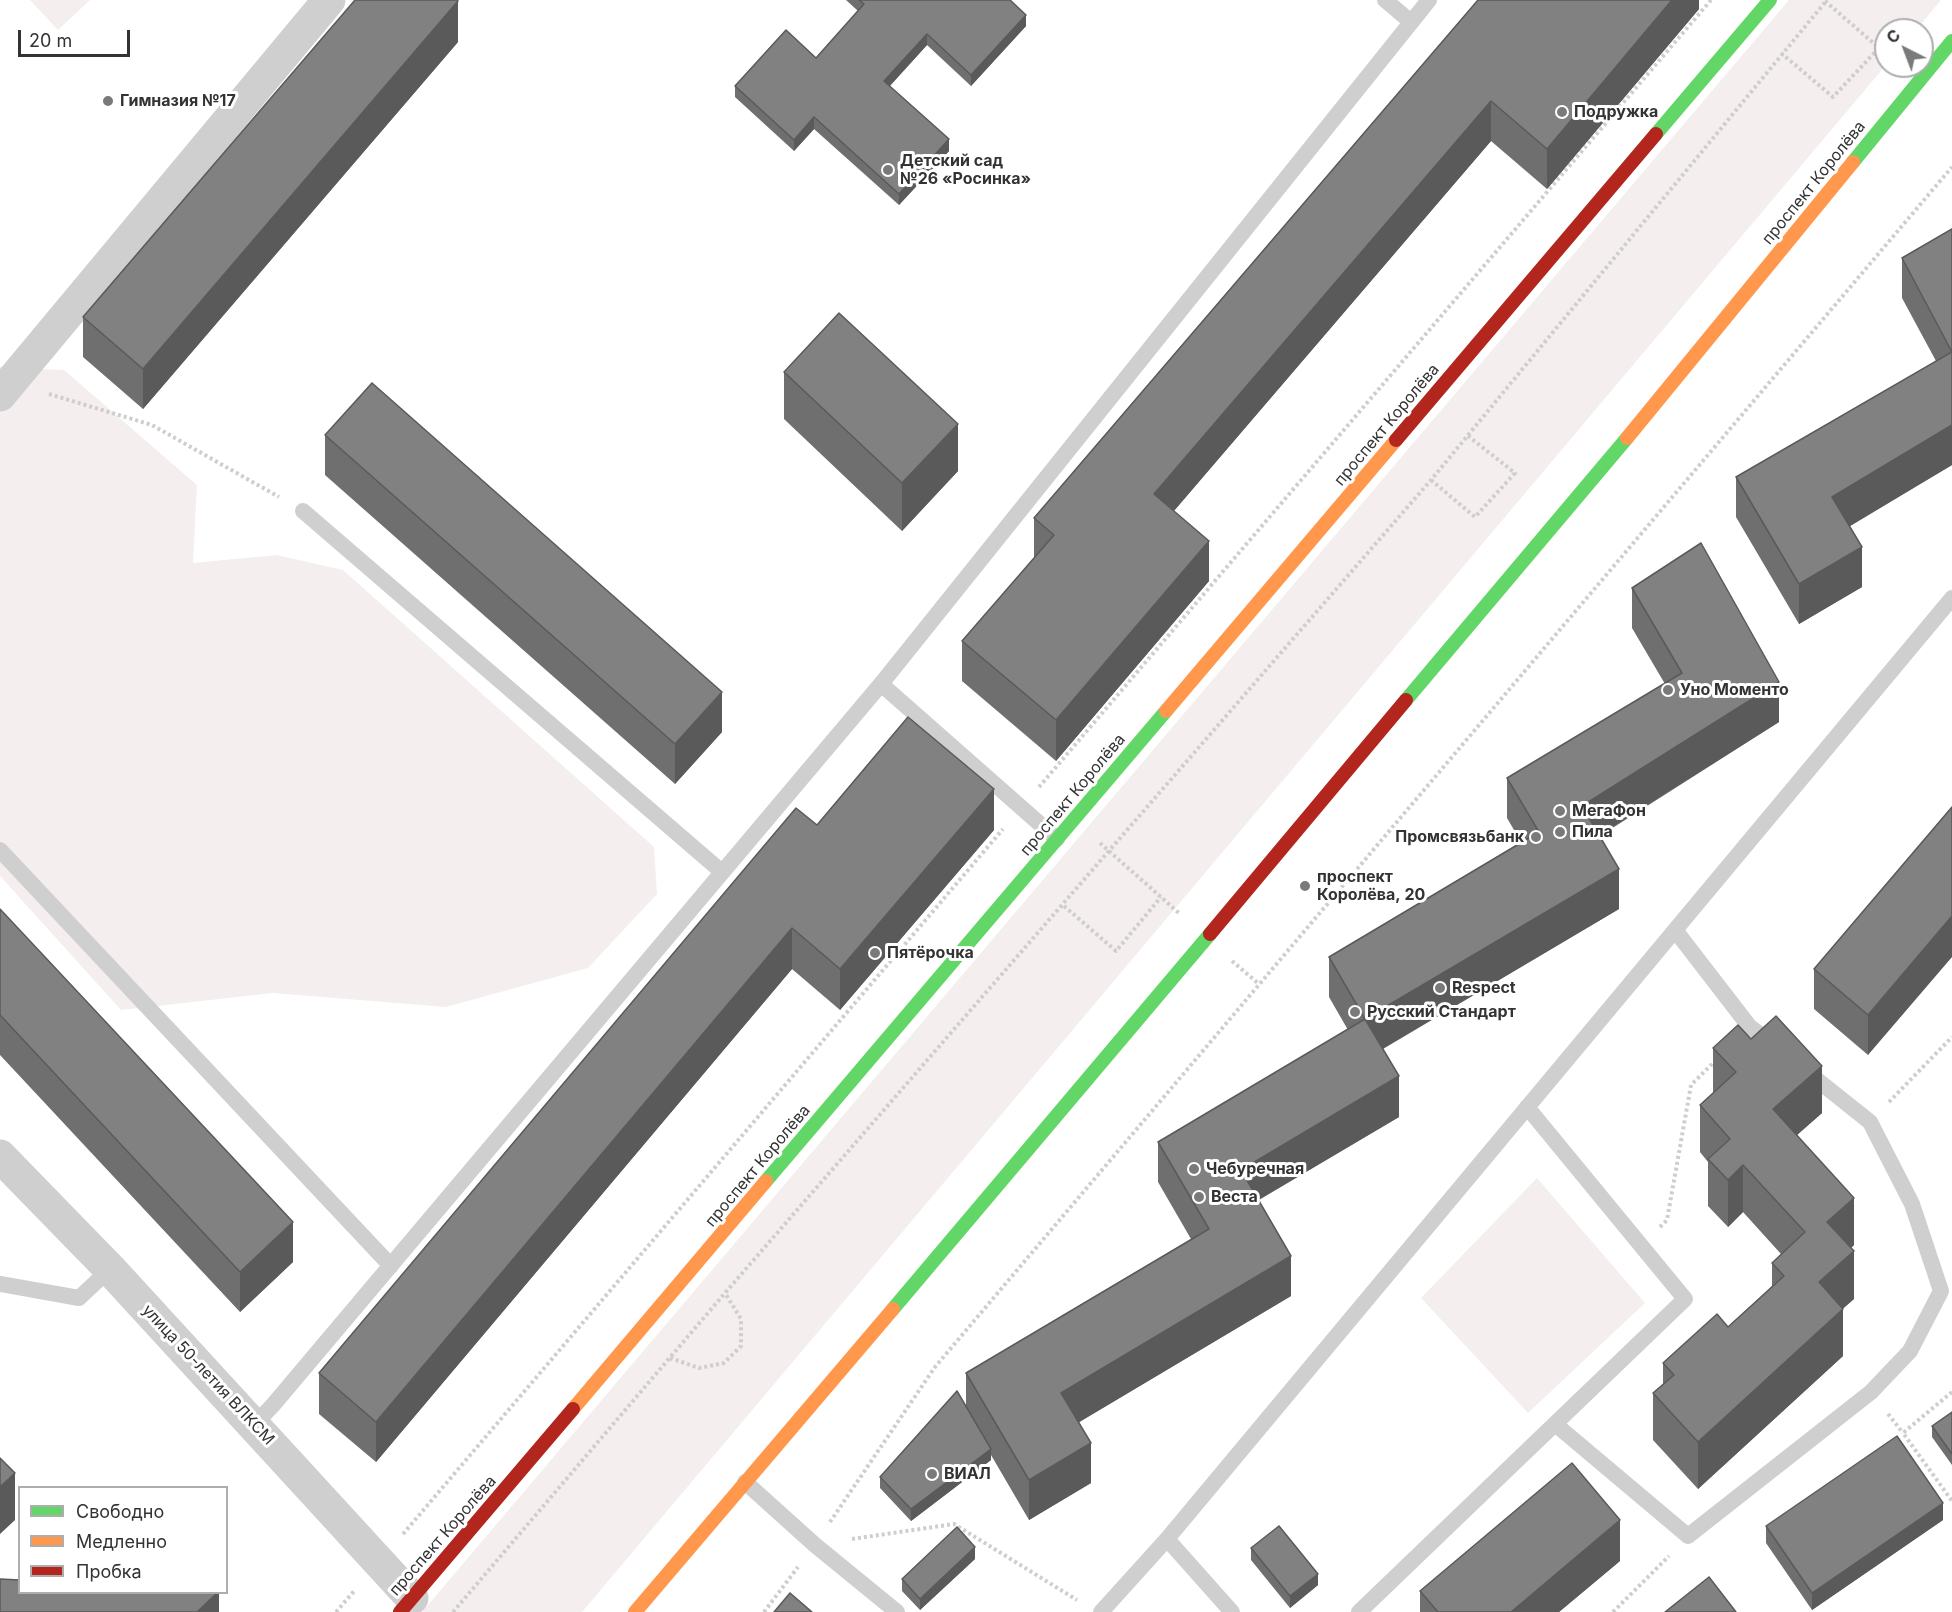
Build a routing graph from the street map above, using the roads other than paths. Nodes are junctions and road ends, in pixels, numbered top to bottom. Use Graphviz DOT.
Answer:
graph roads {
  1 [pos="329,0"];
  2 [pos="1385,0"];
  3 [pos="1429,0"];
  4 [pos="1769,0"];
  5 [pos="1411,22"];
  6 [pos="1952,41"];
  7 [pos="5,389"];
  8 [pos="303,511"];
  9 [pos="1952,598"];
  10 [pos="881,684"];
  11 [pos="1057,839"];
  12 [pos="0,850"];
  13 [pos="722,872"];
  14 [pos="1675,930"];
  15 [pos="1527,1107"];
  16 [pos="0,1156"];
  17 [pos="391,1266"];
  18 [pos="110,1269"];
  19 [pos="0,1284"];
  20 [pos="1555,1424"];
  21 [pos="254,1425"];
  22 [pos="746,1482"];
  23 [pos="1167,1539"];
  24 [pos="406,1605"];
  25 [pos="1094,1609"];
  26 [pos="635,1612"];
  27 [pos="897,1612"];
  28 [pos="1232,1612"];
  29 [pos="1359,1612"];
  1 -- 7 [label="street"];
  2 -- 5 [label="lane"];
  3 -- 5 [label="lane"];
  4 -- 11 [label="main road, проспект Королёва"];
  5 -- 10 [label="lane"];
  6 -- 22 [label="main road, проспект Королёва"];
  8 -- 13 [label="lane"];
  9 -- 14 [label="lane"];
  10 -- 11 [label="lane"];
  10 -- 13 [label="lane"];
  11 -- 24 [label="main road, проспект Королёва"];
  12 -- 17 [label="lane"];
  13 -- 17 [label="lane"];
  14 -- 15 [label="lane"];
  14 -- 20 [label="lane"];
  15 -- 20 [label="lane"];
  15 -- 23 [label="lane"];
  16 -- 18 [label="street, улица 50-летия ВЛКСМ"];
  17 -- 21 [label="lane"];
  18 -- 19 [label="lane"];
  18 -- 21 [label="street, улица 50-летия ВЛКСМ"];
  20 -- 29 [label="lane"];
  21 -- 24 [label="street, улица 50-летия ВЛКСМ"];
  22 -- 26 [label="main road, проспект Королёва"];
  22 -- 27 [label="lane"];
  23 -- 25 [label="lane"];
  23 -- 28 [label="lane"];
}
